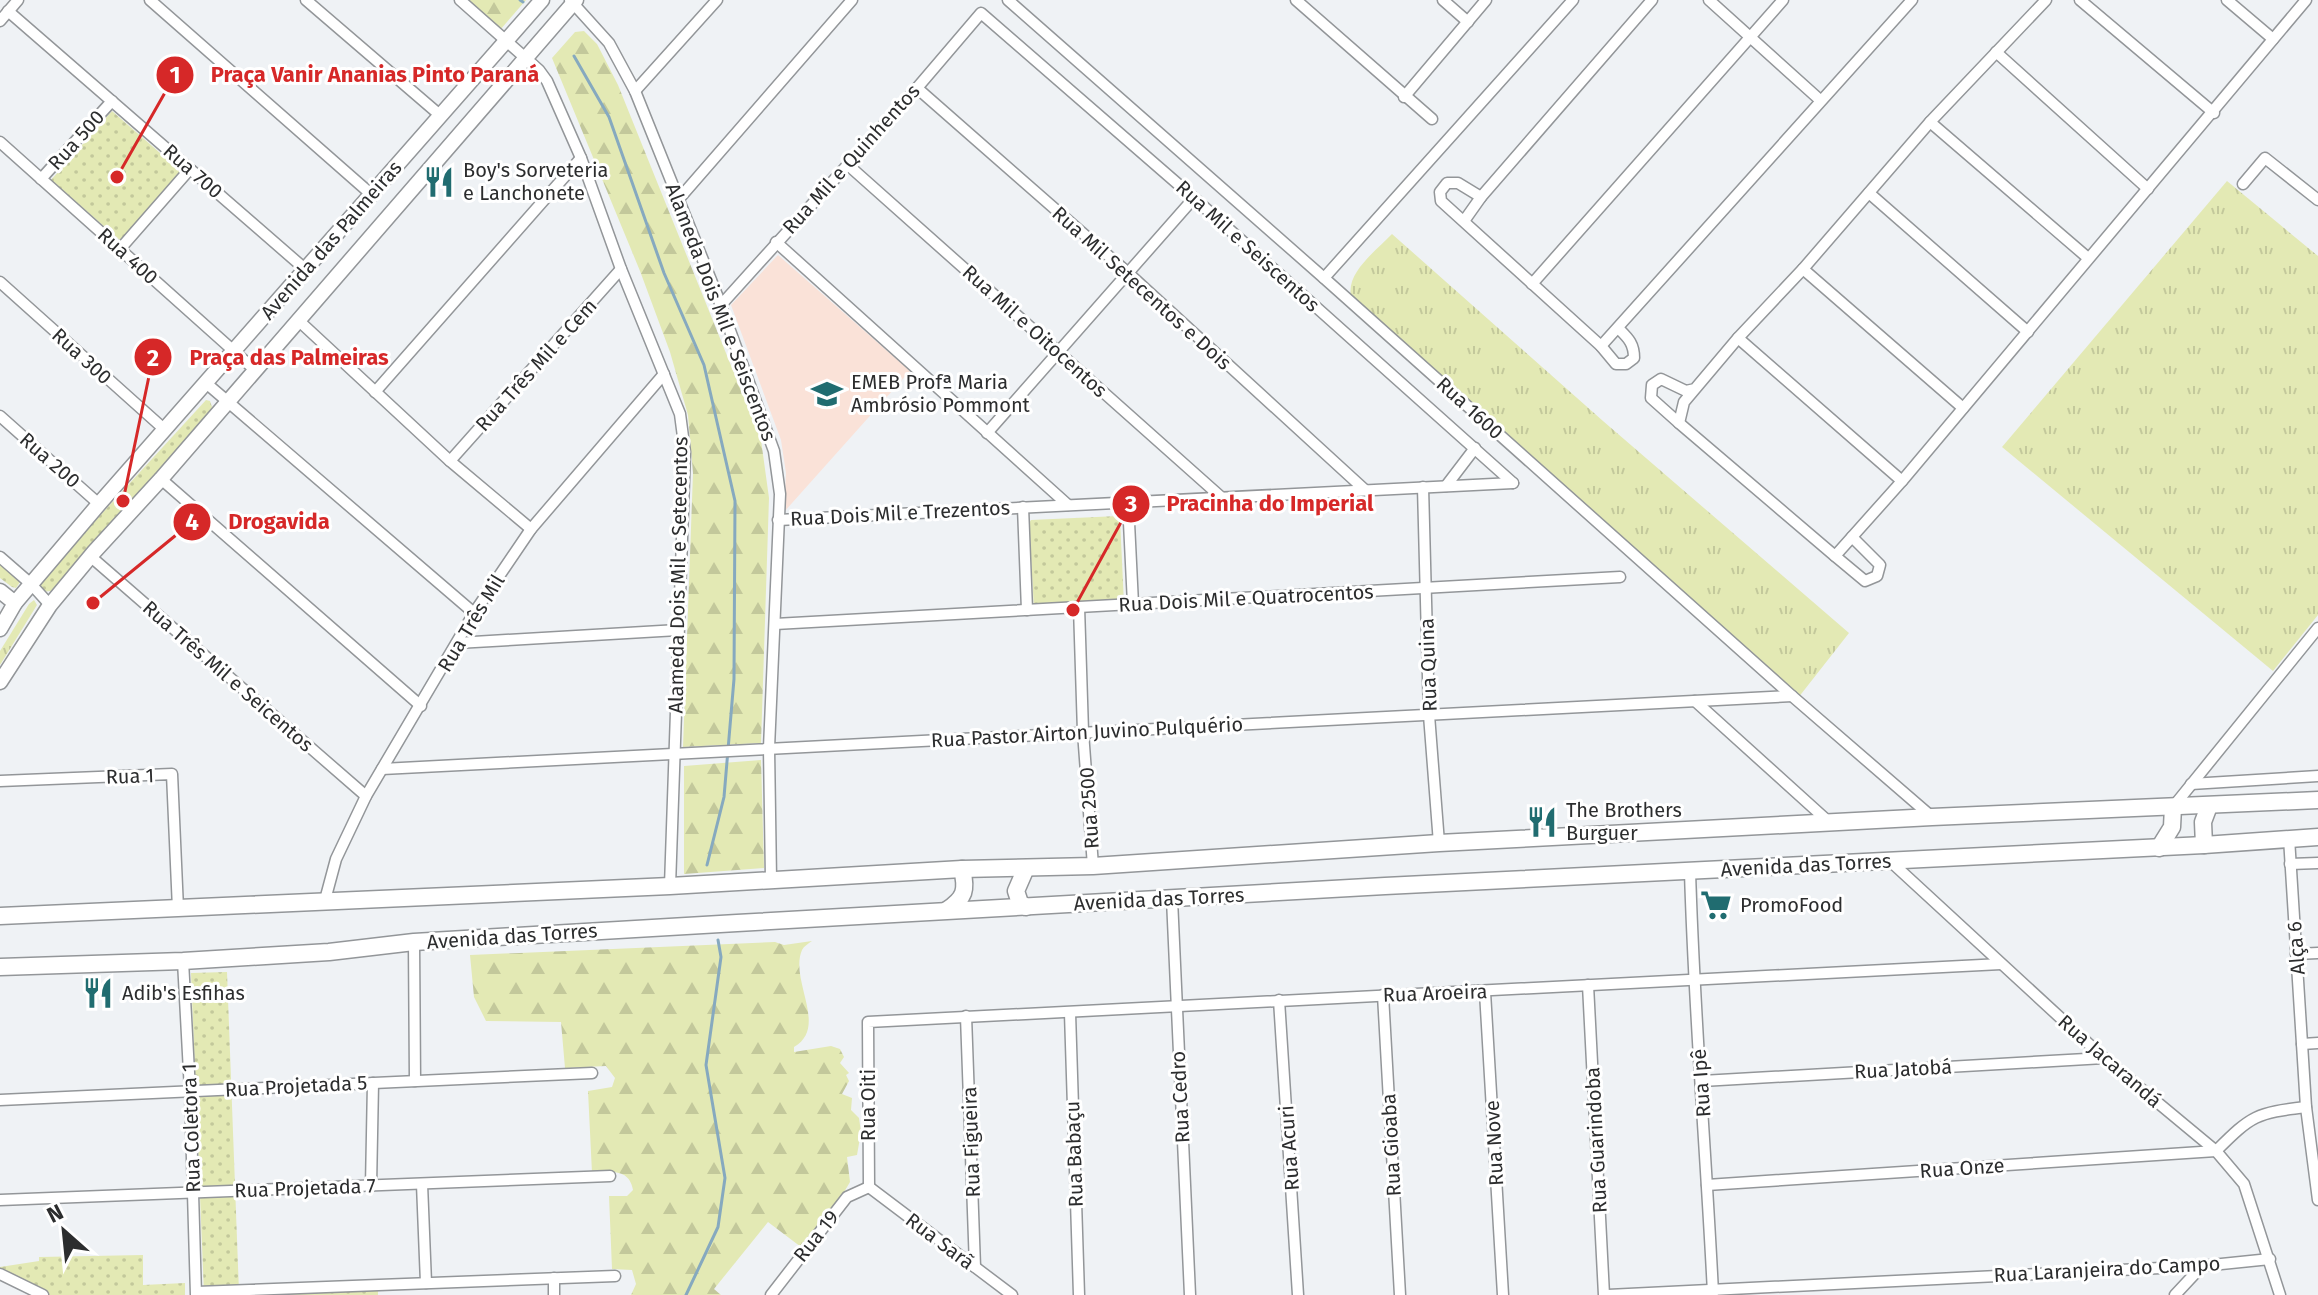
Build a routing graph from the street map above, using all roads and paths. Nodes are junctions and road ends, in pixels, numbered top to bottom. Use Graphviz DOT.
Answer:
graph roads {
  1 [pos="18,0"];
  2 [pos="150,0"];
  3 [pos="306,0"];
  4 [pos="460,0"];
  5 [pos="542,0"];
  6 [pos="717,0"];
  7 [pos="852,0"];
  8 [pos="1008,0"];
  9 [pos="1296,0"];
  10 [pos="1443,0"];
  11 [pos="1486,0"];
  12 [pos="1573,0"];
  13 [pos="1652,0"];
  14 [pos="1709,0"];
  15 [pos="1783,0"];
  16 [pos="1912,0"];
  17 [pos="2046,0"];
  18 [pos="2080,0"];
  19 [pos="2227,0"];
  20 [pos="2306,0"];
  21 [pos="573,1"];
  22 [pos="8,11"];
  23 [pos="981,13"];
  24 [pos="0,21"];
  25 [pos="1468,22"];
  26 [pos="1749,36"];
  27 [pos="2273,39"];
  28 [pos="506,41"];
  29 [pos="1996,52"];
  30 [pos="526,59"];
  31 [pos="917,88"];
  32 [pos="635,91"];
  33 [pos="1404,97"];
  34 [pos="1820,100"];
  35 [pos="112,101"];
  36 [pos="2214,113"];
  37 [pos="441,116"];
  38 [pos="1432,119"];
  39 [pos="1930,122"];
  40 [pos="0,142"];
  41 [pos="581,158"];
  42 [pos="848,165"];
  43 [pos="190,169"];
  44 [pos="41,179"];
  45 [pos="2243,184"];
  46 [pos="2148,189"];
  47 [pos="1869,193"];
  48 [pos="372,195"];
  49 [pos="1481,197"];
  50 [pos="1194,198"];
  51 [pos="678,200"];
  52 [pos="2318,200"];
  53 [pos="1464,221"];
  54 [pos="776,242"];
  55 [pos="120,249"];
  56 [pos="2088,258"];
  57 [pos="305,269"];
  58 [pos="621,269"];
  59 [pos="1803,269"];
  60 [pos="1128,273"];
  61 [pos="1324,278"];
  62 [pos="0,282"];
  63 [pos="1532,284"];
  64 [pos="721,305"];
  65 [pos="298,320"];
  66 [pos="1618,328"];
  67 [pos="2028,332"];
  68 [pos="1738,338"];
  69 [pos="1601,346"];
  70 [pos="233,351"];
  71 [pos="1059,352"];
  72 [pos="255,370"];
  73 [pos="664,374"];
  74 [pos="206,383"];
  75 [pos="1695,389"];
  76 [pos="375,392"];
  77 [pos="227,402"];
  78 [pos="1963,408"];
  79 [pos="0,416"];
  80 [pos="1679,423"];
  81 [pos="164,429"];
  82 [pos="987,433"];
  83 [pos="1475,448"];
  84 [pos="450,461"];
  85 [pos="161,479"];
  86 [pos="1902,481"];
  87 [pos="1513,483"];
  88 [pos="1446,486"];
  89 [pos="1423,487"];
  90 [pos="1365,490"];
  91 [pos="1221,497"];
  92 [pos="1128,502"];
  93 [pos="99,504"];
  94 [pos="1068,505"];
  95 [pos="1023,507"];
  96 [pos="778,520"];
  97 [pos="531,529"];
  98 [pos="1852,537"];
  99 [pos="90,556"];
  100 [pos="1835,556"];
  101 [pos="0,557"];
  102 [pos="1620,577"];
  103 [pos="31,584"];
  104 [pos="1426,588"];
  105 [pos="0,591"];
  106 [pos="15,603"];
  107 [pos="1133,604"];
  108 [pos="50,605"];
  109 [pos="1079,607"];
  110 [pos="1027,610"];
  111 [pos="474,613"];
  112 [pos="775,624"];
  113 [pos="2318,628"];
  114 [pos="0,629"];
  115 [pos="678,630"];
  116 [pos="457,643"];
  117 [pos="0,682"];
  118 [pos="1792,696"];
  119 [pos="1695,701"];
  120 [pos="421,706"];
  121 [pos="1429,715"];
  122 [pos="1083,732"];
  123 [pos="769,748"];
  124 [pos="674,755"];
  125 [pos="382,769"];
  126 [pos="2316,774"];
  127 [pos="0,781"];
  128 [pos="2191,784"];
  129 [pos="366,796"];
  130 [pos="2318,800"];
  131 [pos="2209,806"];
  132 [pos="2173,807"];
  133 [pos="1932,817"];
  134 [pos="1831,824"];
  135 [pos="2318,837"];
  136 [pos="2289,838"];
  137 [pos="1439,843"];
  138 [pos="2204,845"];
  139 [pos="2159,848"];
  140 [pos="1889,860"];
  141 [pos="2318,863"];
  142 [pos="2290,864"];
  143 [pos="1093,866"];
  144 [pos="1026,868"];
  145 [pos="962,869"];
  146 [pos="1690,871"];
  147 [pos="771,879"];
  148 [pos="670,886"];
  149 [pos="1172,899"];
  150 [pos="325,900"];
  151 [pos="1026,907"];
  152 [pos="178,909"];
  153 [pos="946,911"];
  154 [pos="0,916"];
  155 [pos="414,942"];
  156 [pos="2318,953"];
  157 [pos="2296,954"];
  158 [pos="183,961"];
  159 [pos="2001,964"];
  160 [pos="0,967"];
  161 [pos="1693,978"];
  162 [pos="1588,985"];
  163 [pos="1485,992"];
  164 [pos="1383,995"];
  165 [pos="1279,1000"];
  166 [pos="1176,1006"];
  167 [pos="1070,1013"];
  168 [pos="966,1016"];
  169 [pos="868,1022"];
  170 [pos="2318,1043"];
  171 [pos="2302,1044"];
  172 [pos="2104,1058"];
  173 [pos="592,1073"];
  174 [pos="415,1081"];
  175 [pos="1702,1081"];
  176 [pos="373,1083"];
  177 [pos="190,1091"];
  178 [pos="0,1100"];
  179 [pos="2306,1107"];
  180 [pos="2313,1126"];
  181 [pos="2216,1151"];
  182 [pos="610,1176"];
  183 [pos="422,1184"];
  184 [pos="1707,1185"];
  185 [pos="371,1186"];
  186 [pos="869,1187"];
  187 [pos="193,1193"];
  188 [pos="0,1200"];
  189 [pos="2318,1200"];
  190 [pos="2270,1259"];
  191 [pos="2202,1266"];
  192 [pos="975,1267"];
  193 [pos="0,1274"];
  194 [pos="615,1276"];
  195 [pos="554,1278"];
  196 [pos="426,1283"];
  197 [pos="1713,1292"];
  198 [pos="196,1294"];
  199 [pos="43,1295"];
  200 [pos="554,1295"];
  201 [pos="771,1295"];
  202 [pos="1012,1295"];
  203 [pos="1079,1295"];
  204 [pos="1190,1295"];
  205 [pos="1298,1295"];
  206 [pos="1400,1295"];
  207 [pos="1503,1295"];
  208 [pos="1606,1295"];
  209 [pos="2175,1295"];
  210 [pos="2280,1295"];
  1 -- 22 [label="street"];
  2 -- 48 [label="street"];
  3 -- 37 [label="street"];
  4 -- 28 [label="street, Alameda Dois Mil e Setecentos"];
  5 -- 28 [label="street, Avenida das Palmeiras"];
  6 -- 32 [label="street"];
  7 -- 51 [label="street"];
  8 -- 61 [label="street, Rua 1600"];
  9 -- 33 [label="street"];
  10 -- 25 [label="street"];
  11 -- 25 [label="street"];
  12 -- 61 [label="street"];
  13 -- 49 [label="street"];
  14 -- 26 [label="street"];
  15 -- 26 [label="street"];
  16 -- 34 [label="street"];
  17 -- 29 [label="street"];
  18 -- 36 [label="street"];
  19 -- 27 [label="street"];
  20 -- 27 [label="street"];
  21 -- 30 [label="street, Avenida das Palmeiras"];
  21 -- 32 [label="street, Alameda Dois Mil e Seiscentos"];
  22 -- 24 [label="street"];
  22 -- 35 [label="street, Rua 700"];
  23 -- 31 [label="street, Rua Mil e Quinhentos"];
  23 -- 50 [label="street, Rua Mil e Seiscentos"];
  25 -- 33 [label="street"];
  26 -- 34 [label="street"];
  26 -- 63 [label="street"];
  27 -- 36 [label="street"];
  28 -- 30 [label="street, Alameda Dois Mil e Setecentos"];
  28 -- 37 [label="street, Avenida das Palmeiras"];
  29 -- 39 [label="street"];
  29 -- 46 [label="street"];
  30 -- 41 [label="street, Alameda Dois Mil e Setecentos"];
  30 -- 65 [label="street, Avenida das Palmeiras"];
  31 -- 42 [label="street, Rua Mil e Quinhentos"];
  31 -- 60 [label="street, Rua Mil Setecentos e Dois"];
  32 -- 51 [label="street, Alameda Dois Mil e Seiscentos"];
  33 -- 38 [label="street"];
  34 -- 66 [label="street"];
  35 -- 43 [label="street, Rua 700"];
  35 -- 44 [label="street, Rua 500"];
  36 -- 46 [label="street"];
  37 -- 48 [label="street, Avenida das Palmeiras"];
  39 -- 47 [label="street"];
  39 -- 56 [label="street"];
  40 -- 44 [label="street, Rua 400"];
  41 -- 58 [label="street, Alameda Dois Mil e Setecentos"];
  41 -- 76 [label="street"];
  42 -- 54 [label="street, Rua Mil e Quinhentos"];
  42 -- 71 [label="street, Rua Mil e Oitocentos"];
  43 -- 55 [label="street"];
  43 -- 57 [label="street, Rua 700"];
  44 -- 55 [label="street, Rua 400"];
  45 -- 52 [label="street"];
  46 -- 56 [label="street"];
  47 -- 59 [label="street"];
  47 -- 67 [label="street"];
  48 -- 57 [label="street, Avenida das Palmeiras"];
  49 -- 53 [label="street"];
  49 -- 53 [label="street"];
  50 -- 60 [label="street"];
  50 -- 83 [label="street, Rua Mil e Seiscentos"];
  51 -- 64 [label="street, Alameda Dois Mil e Seiscentos"];
  53 -- 63 [label="street"];
  54 -- 64 [label="street, Rua Mil e Quinhentos"];
  54 -- 82 [label="street"];
  55 -- 70 [label="street, Rua 400"];
  56 -- 67 [label="street"];
  57 -- 70 [label="street, Avenida das Palmeiras"];
  58 -- 73 [label="street, Alameda Dois Mil e Setecentos"];
  58 -- 84 [label="street, Rua Três Mil e Cem"];
  59 -- 68 [label="street"];
  59 -- 78 [label="street"];
  60 -- 71 [label="street"];
  60 -- 90 [label="street, Rua Mil Setecentos e Dois"];
  61 -- 118 [label="street, Rua 1600"];
  62 -- 81 [label="street, Rua 300"];
  63 -- 69 [label="street"];
  64 -- 96 [label="street, Alameda Dois Mil e Seiscentos"];
  65 -- 72 [label="street, Avenida das Palmeiras"];
  65 -- 76 [label="street"];
  66 -- 69 [label="street"];
  66 -- 69 [label="street"];
  67 -- 78 [label="street"];
  68 -- 75 [label="street"];
  68 -- 86 [label="street"];
  70 -- 72 [label="street, Rua 400"];
  70 -- 74 [label="street, Avenida das Palmeiras"];
  71 -- 82 [label="street"];
  71 -- 91 [label="street, Rua Mil e Oitocentos"];
  72 -- 77 [label="street, Avenida das Palmeiras"];
  73 -- 97 [label="street, Rua Três Mil"];
  73 -- 115 [label="street, Alameda Dois Mil e Setecentos"];
  74 -- 77 [label="street"];
  74 -- 81 [label="street, Avenida das Palmeiras"];
  75 -- 80 [label="street"];
  75 -- 80 [label="street"];
  76 -- 84 [label="street"];
  77 -- 85 [label="street, Avenida das Palmeiras"];
  77 -- 111 [label="street"];
  78 -- 86 [label="street"];
  79 -- 93 [label="street, Rua 200"];
  80 -- 100 [label="street"];
  81 -- 93 [label="street, Avenida das Palmeiras"];
  82 -- 94 [label="street"];
  83 -- 87 [label="street, Rua Mil e Seiscentos"];
  83 -- 88 [label="street"];
  84 -- 97 [label="street"];
  85 -- 99 [label="street, Avenida das Palmeiras"];
  85 -- 120 [label="street"];
  86 -- 98 [label="street"];
  87 -- 88 [label="street, Rua Dois Mil e Trezentos"];
  88 -- 89 [label="street, Rua Dois Mil e Trezentos"];
  89 -- 90 [label="street, Rua Dois Mil e Trezentos"];
  89 -- 104 [label="street, Rua Quina"];
  90 -- 91 [label="street, Rua Dois Mil e Trezentos"];
  91 -- 92 [label="street, Rua Dois Mil e Trezentos"];
  92 -- 94 [label="street, Rua Dois Mil e Trezentos"];
  92 -- 107 [label="street"];
  93 -- 103 [label="street, Avenida das Palmeiras"];
  94 -- 95 [label="street, Rua Dois Mil e Trezentos"];
  95 -- 96 [label="street, Rua Dois Mil e Trezentos"];
  95 -- 110 [label="street, Rua Dois Mil e Trezentos"];
  96 -- 112 [label="street, Alameda Dois Mil e Seiscentos"];
  97 -- 111 [label="street, Rua Três Mil"];
  98 -- 100 [label="street"];
  98 -- 100 [label="street"];
  99 -- 108 [label="street, Avenida das Palmeiras"];
  99 -- 129 [label="street, Rua Três Mil e Seicentos"];
  101 -- 103 [label="street"];
  102 -- 104 [label="street, Rua Dois Mil e Quatrocentos"];
  103 -- 106 [label="street, Avenida das Palmeiras"];
  103 -- 108 [label="street"];
  104 -- 107 [label="street, Rua Dois Mil e Quatrocentos"];
  104 -- 121 [label="street, Rua Quina"];
  105 -- 106 [label="street"];
  106 -- 114 [label="street, Avenida das Palmeiras"];
  107 -- 109 [label="street, Rua Dois Mil e Quatrocentos"];
  108 -- 117 [label="street, Avenida das Palmeiras"];
  109 -- 110 [label="street, Rua Dois Mil e Quatrocentos"];
  109 -- 122 [label="street, Rua 2500"];
  110 -- 112 [label="street, Rua Dois Mil e Quatrocentos"];
  111 -- 116 [label="street, Rua Três Mil"];
  112 -- 123 [label="street, Alameda Dois Mil e Seiscentos"];
  113 -- 128 [label="street"];
  115 -- 116 [label="street"];
  115 -- 124 [label="street, Alameda Dois Mil e Setecentos"];
  116 -- 120 [label="street, Rua Três Mil"];
  118 -- 119 [label="street, Rua Pastor Airton Juvino Pulquério"];
  118 -- 133 [label="street, Rua 1600"];
  119 -- 121 [label="street, Rua Pastor Airton Juvino Pulquério"];
  119 -- 134 [label="street"];
  120 -- 125 [label="street, Rua Três Mil"];
  121 -- 122 [label="street, Rua Pastor Airton Juvino Pulquério"];
  121 -- 137 [label="street, Rua Quina"];
  122 -- 123 [label="street, Rua Pastor Airton Juvino Pulquério"];
  122 -- 143 [label="street, Rua 2500"];
  123 -- 124 [label="street, Rua Pastor Airton Juvino Pulquério"];
  123 -- 147 [label="street"];
  124 -- 125 [label="street, Rua Pastor Airton Juvino Pulquério"];
  124 -- 148 [label="street, Alameda Dois Mil e Setecentos"];
  125 -- 129 [label="street, Rua Três Mil"];
  126 -- 128 [label="street"];
  127 -- 152 [label="street, Rua 1"];
  128 -- 132 [label="street"];
  129 -- 150 [label="street, Rua Três Mil"];
  130 -- 131 [label="main road, Avenida das Torres"];
  131 -- 132 [label="main road, Avenida das Torres"];
  131 -- 138 [label="main road"];
  132 -- 133 [label="main road, Avenida das Torres"];
  132 -- 139 [label="main road"];
  133 -- 134 [label="main road, Avenida das Torres"];
  134 -- 137 [label="main road, Avenida das Torres"];
  135 -- 136 [label="main road, Avenida das Torres"];
  136 -- 138 [label="main road, Avenida das Torres"];
  136 -- 142 [label="street, Alça 6"];
  137 -- 143 [label="main road, Avenida das Torres"];
  138 -- 139 [label="main road, Avenida das Torres"];
  139 -- 140 [label="main road, Avenida das Torres"];
  140 -- 146 [label="main road, Avenida das Torres"];
  140 -- 159 [label="street, Rua Jacarandá"];
  141 -- 142 [label="street"];
  142 -- 157 [label="street, Alça 6"];
  143 -- 144 [label="main road, Avenida das Torres"];
  144 -- 145 [label="main road, Avenida das Torres"];
  144 -- 151 [label="main road"];
  145 -- 147 [label="main road, Avenida das Torres"];
  145 -- 153 [label="main road"];
  146 -- 149 [label="main road, Avenida das Torres"];
  146 -- 161 [label="street, Rua Ipê"];
  147 -- 148 [label="main road, Avenida das Torres"];
  148 -- 150 [label="main road, Avenida das Torres"];
  149 -- 151 [label="main road, Avenida das Torres"];
  149 -- 166 [label="street, Rua Cedro"];
  150 -- 152 [label="main road, Avenida das Torres"];
  151 -- 153 [label="main road, Avenida das Torres"];
  152 -- 154 [label="main road, Avenida das Torres"];
  153 -- 155 [label="main road, Avenida das Torres"];
  155 -- 158 [label="main road, Avenida das Torres"];
  155 -- 174 [label="street"];
  156 -- 157 [label="street"];
  157 -- 171 [label="street, Alça 6"];
  158 -- 160 [label="main road, Avenida das Torres"];
  158 -- 177 [label="street, Rua Coletora 1"];
  159 -- 161 [label="street, Rua Aroeira"];
  159 -- 172 [label="street, Rua Jacarandá"];
  161 -- 162 [label="street, Rua Aroeira"];
  161 -- 175 [label="street, Rua Ipê"];
  162 -- 163 [label="street, Rua Aroeira"];
  162 -- 208 [label="street, Rua Guarindoba"];
  163 -- 164 [label="street, Rua Aroeira"];
  163 -- 207 [label="street, Rua Nove"];
  164 -- 165 [label="street, Rua Aroeira"];
  164 -- 206 [label="street, Rua Gioaba"];
  165 -- 166 [label="street, Rua Aroeira"];
  165 -- 205 [label="street, Rua Acuri"];
  166 -- 167 [label="street, Rua Aroeira"];
  166 -- 204 [label="street, Rua Cedro"];
  167 -- 168 [label="street, Rua Aroeira"];
  167 -- 203 [label="street, Rua Babaçu"];
  168 -- 169 [label="street, Rua Aroeira"];
  168 -- 192 [label="street, Rua Figueira"];
  169 -- 186 [label="street, Rua Oiti"];
  170 -- 171 [label="street"];
  171 -- 179 [label="street, Alça 6"];
  172 -- 175 [label="street, Rua Jatobá"];
  172 -- 181 [label="street, Rua Jacarandá"];
  173 -- 174 [label="street, Rua Projetada 5"];
  174 -- 176 [label="street, Rua Projetada 5"];
  175 -- 184 [label="street, Rua Ipê"];
  176 -- 177 [label="street, Rua Projetada 5"];
  176 -- 185 [label="street"];
  177 -- 178 [label="street, Rua Projetada 5"];
  177 -- 187 [label="street, Rua Coletora 1"];
  179 -- 180 [label="street, Alça 6"];
  179 -- 181 [label="street"];
  180 -- 189 [label="street, Alça 6"];
  181 -- 184 [label="street, Rua Onze"];
  181 -- 190 [label="street, Rua Jacarandá"];
  182 -- 183 [label="street, Rua Projetada 7"];
  183 -- 185 [label="street, Rua Projetada 7"];
  183 -- 196 [label="street"];
  184 -- 197 [label="street, Rua Ipê"];
  185 -- 187 [label="street, Rua Projetada 7"];
  186 -- 192 [label="street, Rua Sarã"];
  186 -- 201 [label="street, Rua 19"];
  187 -- 188 [label="street, Rua Projetada 7"];
  187 -- 198 [label="street, Rua Coletora 1"];
  190 -- 191 [label="street, Rua Laranjeira do Campo"];
  190 -- 210 [label="street, Rua Jacarandá"];
  191 -- 197 [label="street, Rua Laranjeira do Campo"];
  191 -- 209 [label="street"];
  192 -- 202 [label="street, Rua Sarã"];
  193 -- 199 [label="street"];
  194 -- 195 [label="street"];
  195 -- 196 [label="street"];
  195 -- 200 [label="street"];
  196 -- 198 [label="street"];
  197 -- 208 [label="street, Rua Laranjeira do Campo"];
}
